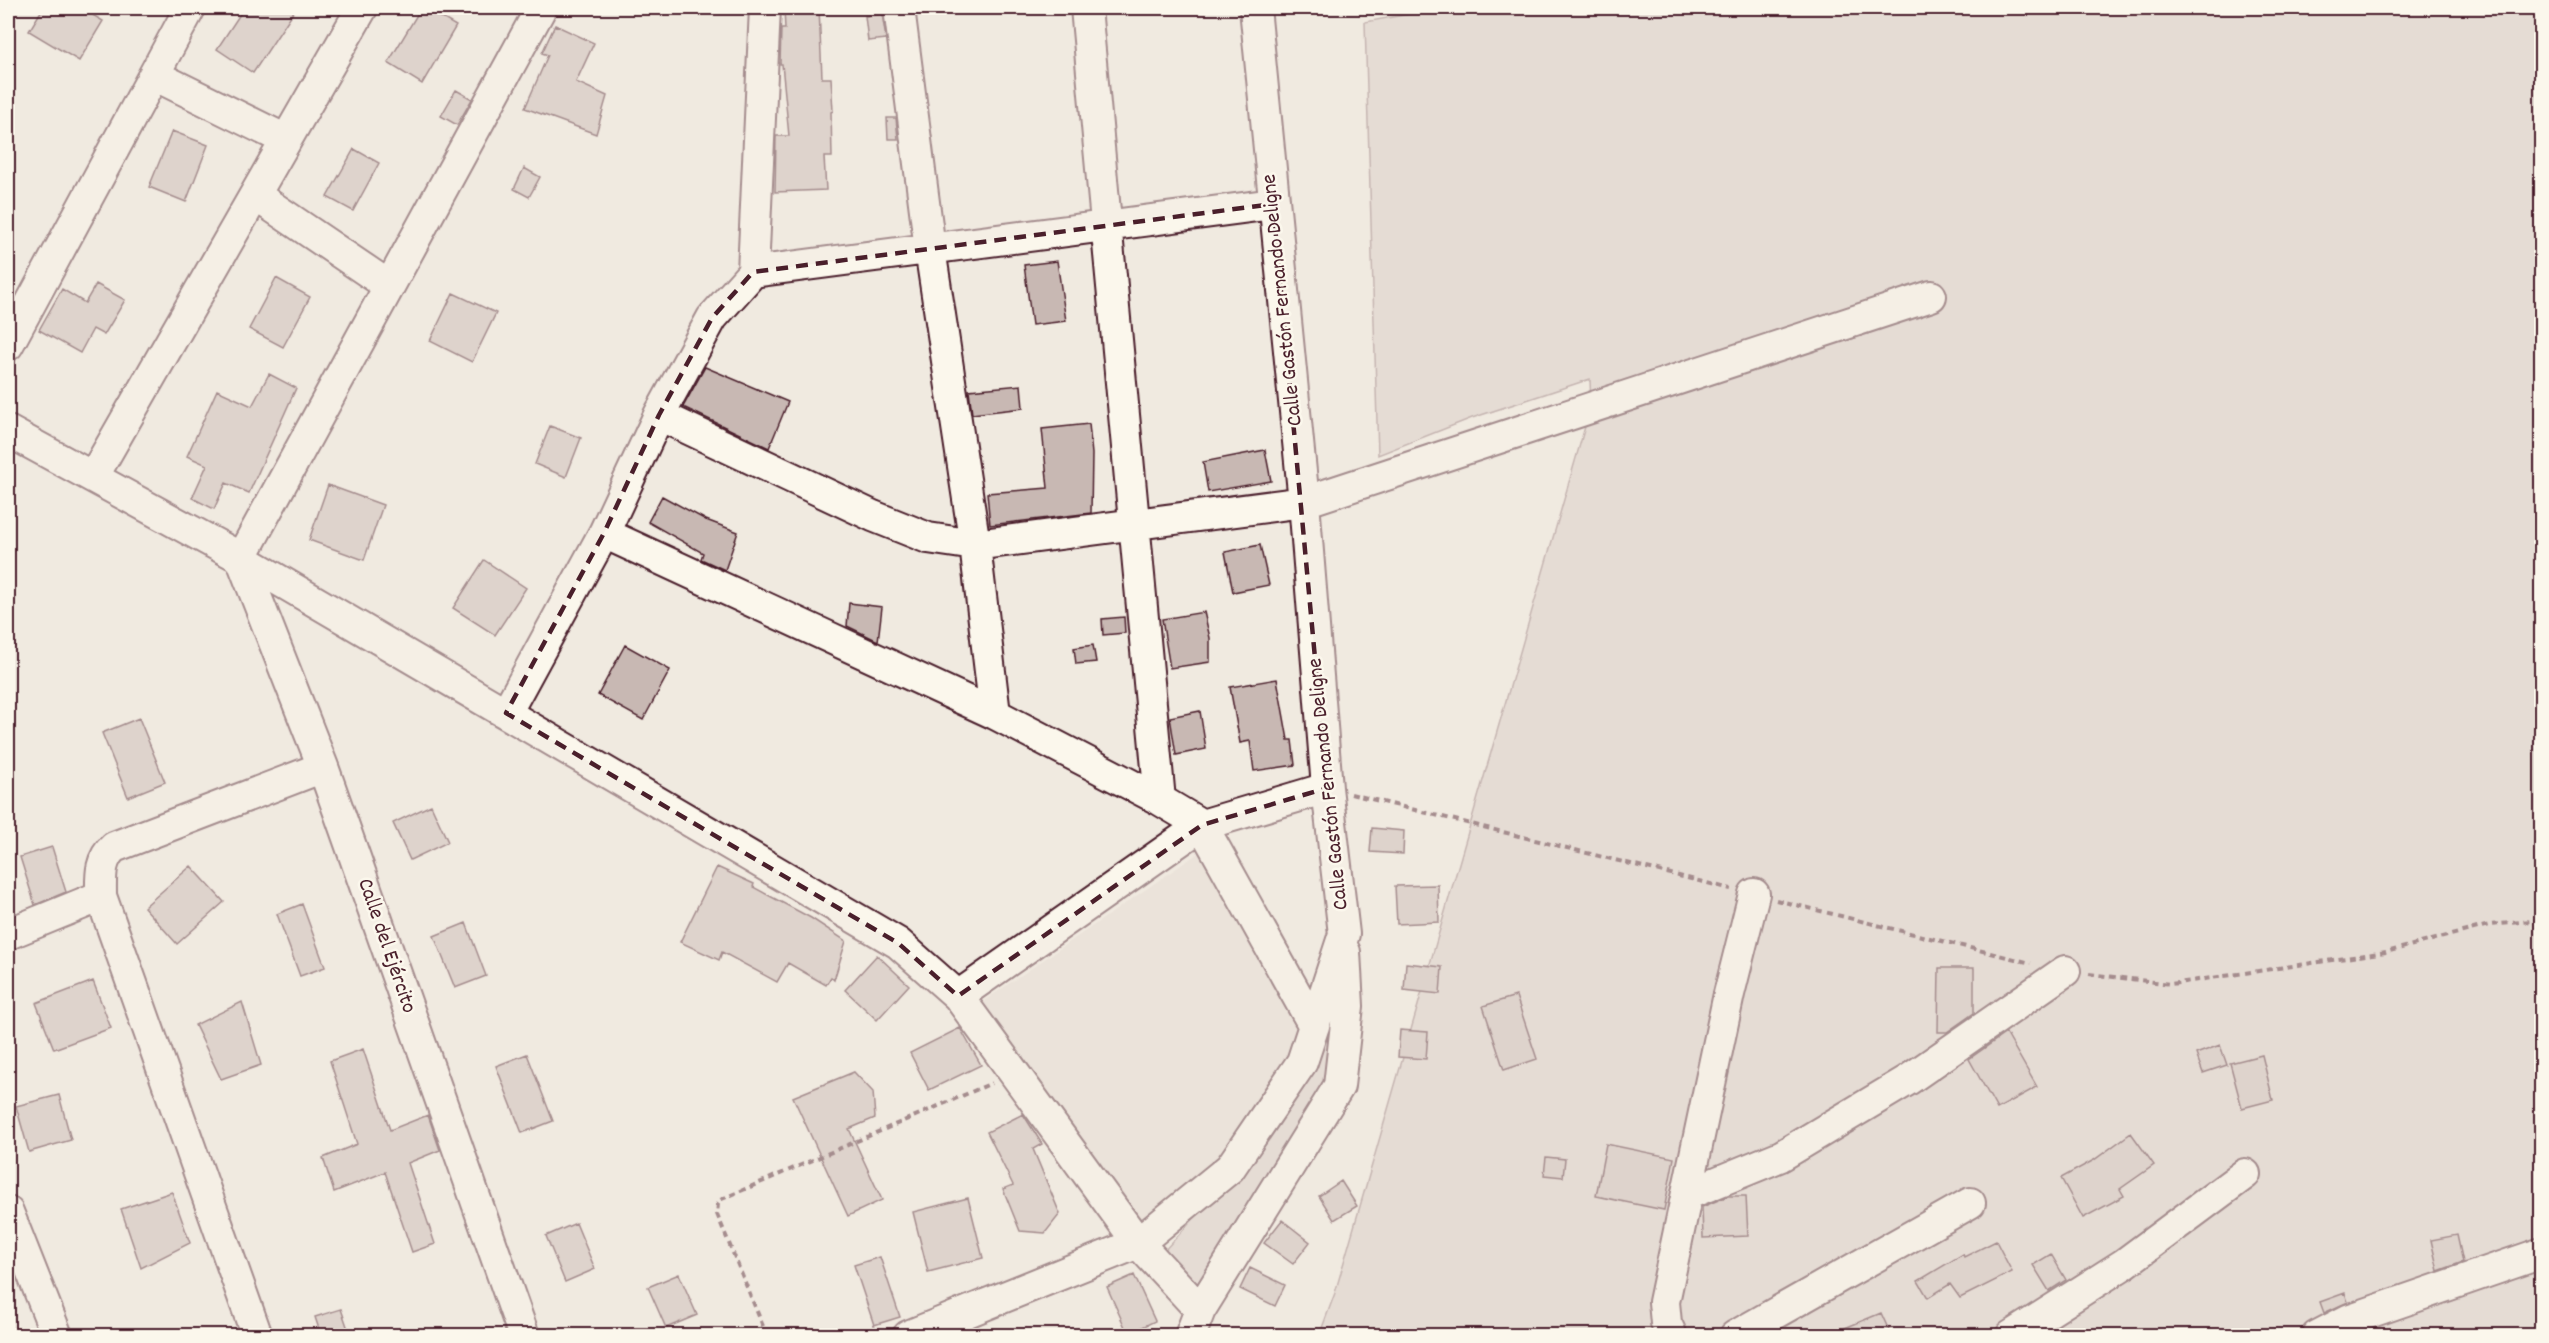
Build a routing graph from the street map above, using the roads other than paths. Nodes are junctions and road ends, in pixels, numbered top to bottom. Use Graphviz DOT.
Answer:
graph roads {
  1 [pos="190,8"];
  2 [pos="362,8"];
  3 [pos="541,8"];
  4 [pos="765,8"];
  5 [pos="899,8"];
  6 [pos="1086,8"];
  7 [pos="1255,8"];
  8 [pos="154,75"];
  9 [pos="286,140"];
  10 [pos="255,195"];
  11 [pos="1273,204"];
  12 [pos="1107,226"];
  13 [pos="930,249"];
  14 [pos="753,272"];
  15 [pos="389,286"];
  16 [pos="1931,296"];
  17 [pos="8,345"];
  18 [pos="659,415"];
  19 [pos="8,431"];
  20 [pos="93,477"];
  21 [pos="1304,502"];
  22 [pos="1134,524"];
  23 [pos="604,533"];
  24 [pos="975,545"];
  25 [pos="241,558"];
  26 [pos="506,713"];
  27 [pos="995,714"];
  28 [pos="323,767"];
  29 [pos="1327,788"];
  30 [pos="1160,800"];
  31 [pos="1202,825"];
  32 [pos="1754,894"];
  33 [pos="101,896"];
  34 [pos="8,934"];
  35 [pos="1344,934"];
  36 [pos="2066,971"];
  37 [pos="958,996"];
  38 [pos="1314,1026"];
  39 [pos="2245,1174"];
  40 [pos="1688,1194"];
  41 [pos="1970,1203"];
  42 [pos="8,1212"];
  43 [pos="1138,1243"];
  44 [pos="2541,1253"];
  45 [pos="1195,1323"];
  46 [pos="915,1334"];
  47 [pos="57,1335"];
  48 [pos="257,1335"];
  49 [pos="524,1335"];
  50 [pos="1672,1335"];
  51 [pos="1735,1335"];
  52 [pos="2011,1335"];
  53 [pos="2317,1335"];
  1 -- 8 [label="street"];
  2 -- 9 [label="street"];
  3 -- 15 [label="street"];
  4 -- 14 [label="street"];
  5 -- 13 [label="street"];
  6 -- 12 [label="street"];
  7 -- 11 [label="street, Calle Gastón Fernando Deligne"];
  8 -- 9 [label="street"];
  8 -- 17 [label="street"];
  9 -- 10 [label="street"];
  10 -- 15 [label="street"];
  10 -- 20 [label="street"];
  11 -- 12 [label="street"];
  11 -- 21 [label="street, Calle Gastón Fernando Deligne"];
  12 -- 13 [label="street"];
  12 -- 22 [label="street"];
  13 -- 14 [label="street"];
  13 -- 24 [label="street"];
  14 -- 18 [label="street"];
  15 -- 25 [label="street"];
  16 -- 21 [label="street"];
  18 -- 23 [label="street"];
  18 -- 24 [label="street"];
  19 -- 20 [label="street"];
  20 -- 25 [label="street"];
  21 -- 22 [label="street"];
  21 -- 29 [label="street, Calle Gastón Fernando Deligne"];
  22 -- 24 [label="street"];
  22 -- 30 [label="street"];
  23 -- 26 [label="street"];
  23 -- 27 [label="street"];
  24 -- 27 [label="street"];
  25 -- 26 [label="street"];
  25 -- 28 [label="street, Calle del Ejército"];
  26 -- 37 [label="street"];
  27 -- 30 [label="street"];
  28 -- 33 [label="street"];
  28 -- 49 [label="street, Calle del Ejército"];
  29 -- 31 [label="street"];
  29 -- 35 [label="street, Calle Gastón Fernando Deligne"];
  30 -- 31 [label="street"];
  31 -- 37 [label="street"];
  31 -- 38 [label="street"];
  32 -- 40 [label="street"];
  33 -- 34 [label="street"];
  33 -- 48 [label="street"];
  35 -- 38 [label="street, Calle Gastón Fernando Deligne"];
  35 -- 45 [label="street"];
  36 -- 40 [label="street"];
  37 -- 43 [label="street"];
  38 -- 43 [label="street, Calle Gastón Fernando Deligne"];
  39 -- 52 [label="street"];
  40 -- 50 [label="street"];
  41 -- 51 [label="street"];
  42 -- 47 [label="street"];
  43 -- 45 [label="street"];
  43 -- 46 [label="street, Calle Gastón Fernando Deligne"];
  44 -- 53 [label="street"];
}
